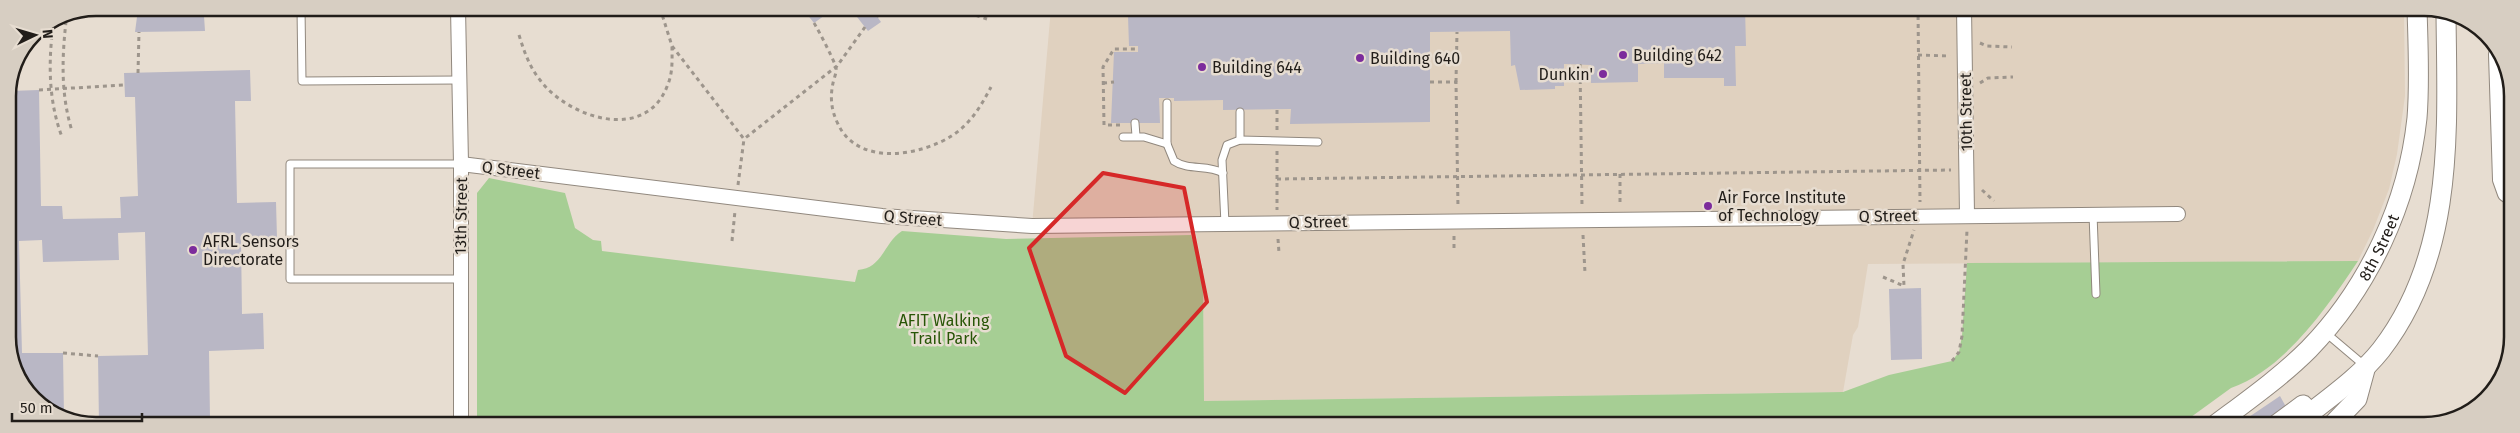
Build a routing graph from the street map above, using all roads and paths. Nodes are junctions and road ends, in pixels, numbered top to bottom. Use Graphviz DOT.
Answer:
graph roads {
  1 [pos="301,16"];
  2 [pos="458,16"];
  3 [pos="663,16"];
  4 [pos="978,16"];
  5 [pos="1918,16"];
  6 [pos="1964,16"];
  7 [pos="2417,16"];
  8 [pos="987,19"];
  9 [pos="2446,20"];
  10 [pos="66,22"];
  11 [pos="814,23"];
  12 [pos="865,27"];
  13 [pos="53,29"];
  14 [pos="139,32"];
  15 [pos="1457,32"];
  16 [pos="519,35"];
  17 [pos="1978,41"];
  18 [pos="672,46"];
  19 [pos="2012,47"];
  20 [pos="1138,49"];
  21 [pos="1918,55"];
  22 [pos="1965,56"];
  23 [pos="2496,63"];
  24 [pos="1580,64"];
  25 [pos="837,66"];
  26 [pos="138,73"];
  27 [pos="2013,77"];
  28 [pos="459,80"];
  29 [pos="1114,82"];
  30 [pos="1430,82"];
  31 [pos="1456,82"];
  32 [pos="1103,83"];
  33 [pos="124,85"];
  34 [pos="1978,85"];
  35 [pos="991,87"];
  36 [pos="38,90"];
  37 [pos="1167,103"];
  38 [pos="1240,112"];
  39 [pos="1131,124"];
  40 [pos="72,131"];
  41 [pos="1136,136"];
  42 [pos="62,137"];
  43 [pos="1123,137"];
  44 [pos="1240,140"];
  45 [pos="1318,142"];
  46 [pos="1167,144"];
  47 [pos="461,164"];
  48 [pos="1966,170"];
  49 [pos="1919,171"];
  50 [pos="1223,173"];
  51 [pos="1581,174"];
  52 [pos="1620,174"];
  53 [pos="1458,177"];
  54 [pos="1277,179"];
  55 [pos="1980,184"];
  56 [pos="2504,191"];
  57 [pos="1996,201"];
  58 [pos="2093,214"];
  59 [pos="2178,214"];
  60 [pos="1967,215"];
  61 [pos="1920,216"];
  62 [pos="1621,219"];
  63 [pos="1582,220"];
  64 [pos="1459,221"];
  65 [pos="1225,224"];
  66 [pos="1454,252"];
  67 [pos="1585,273"];
  68 [pos="460,278"];
  69 [pos="1883,278"];
  70 [pos="2096,294"];
  71 [pos="2325,332"];
  72 [pos="63,352"];
  73 [pos="98,356"];
  74 [pos="1952,361"];
  75 [pos="2366,366"];
  76 [pos="462,417"];
  77 [pos="2225,417"];
  78 [pos="2288,417"];
  79 [pos="2306,417"];
  80 [pos="2325,417"];
  81 [pos="2340,417"];
  1 -- 28 [label="lane"];
  2 -- 28 [label="street, 13th Street"];
  3 -- 18 [label="path"];
  4 -- 8 [label="path"];
  5 -- 21 [label="path"];
  6 -- 22 [label="street, 10th Street"];
  7 -- 71 [label="street, 8th Street"];
  9 -- 75 [label="street"];
  10 -- 40 [label="path"];
  11 -- 25 [label="path"];
  12 -- 25 [label="path"];
  13 -- 42 [label="path"];
  14 -- 26 [label="path"];
  15 -- 31 [label="path"];
  16 -- 18 [label="path"];
  17 -- 19 [label="path"];
  18 -- 25 [label="path"];
  20 -- 32 [label="path"];
  21 -- 22 [label="path"];
  21 -- 49 [label="path"];
  22 -- 48 [label="street, 10th Street"];
  23 -- 56 [label="street"];
  24 -- 51 [label="path"];
  25 -- 35 [label="path"];
  27 -- 34 [label="path"];
  28 -- 47 [label="street, 13th Street"];
  29 -- 32 [label="path"];
  30 -- 31 [label="path"];
  31 -- 53 [label="path"];
  32 -- 39 [label="path"];
  33 -- 36 [label="path, bridge"];
  37 -- 46 [label="lane"];
  38 -- 44 [label="lane"];
  39 -- 41 [label="lane"];
  41 -- 43 [label="lane"];
  41 -- 46 [label="lane"];
  44 -- 45 [label="lane"];
  44 -- 50 [label="lane"];
  46 -- 50 [label="lane"];
  47 -- 65 [label="street, Q Street"];
  47 -- 68 [label="street, 13th Street"];
  47 -- 68 [label="lane"];
  48 -- 49 [label="path"];
  48 -- 60 [label="street, 10th Street"];
  49 -- 52 [label="path"];
  49 -- 61 [label="path"];
  50 -- 65 [label="lane"];
  51 -- 52 [label="path"];
  51 -- 53 [label="path"];
  51 -- 63 [label="path"];
  52 -- 62 [label="path"];
  53 -- 54 [label="path"];
  53 -- 64 [label="path"];
  55 -- 57 [label="path"];
  58 -- 59 [label="street, Q Street"];
  58 -- 60 [label="street, Q Street"];
  58 -- 70 [label="lane"];
  60 -- 61 [label="street, Q Street"];
  60 -- 74 [label="path"];
  61 -- 62 [label="street, Q Street"];
  61 -- 69 [label="path"];
  62 -- 63 [label="street, Q Street"];
  63 -- 64 [label="street, Q Street"];
  63 -- 67 [label="path"];
  64 -- 65 [label="street, Q Street"];
  64 -- 66 [label="path"];
  68 -- 76 [label="street, 13th Street"];
  71 -- 75 [label="lane"];
  71 -- 77 [label="street, 8th Street"];
  72 -- 73 [label="path"];
  75 -- 78 [label="street"];
  75 -- 79 [label="street"];
  75 -- 80 [label="street"];
  75 -- 81 [label="street"];
}
